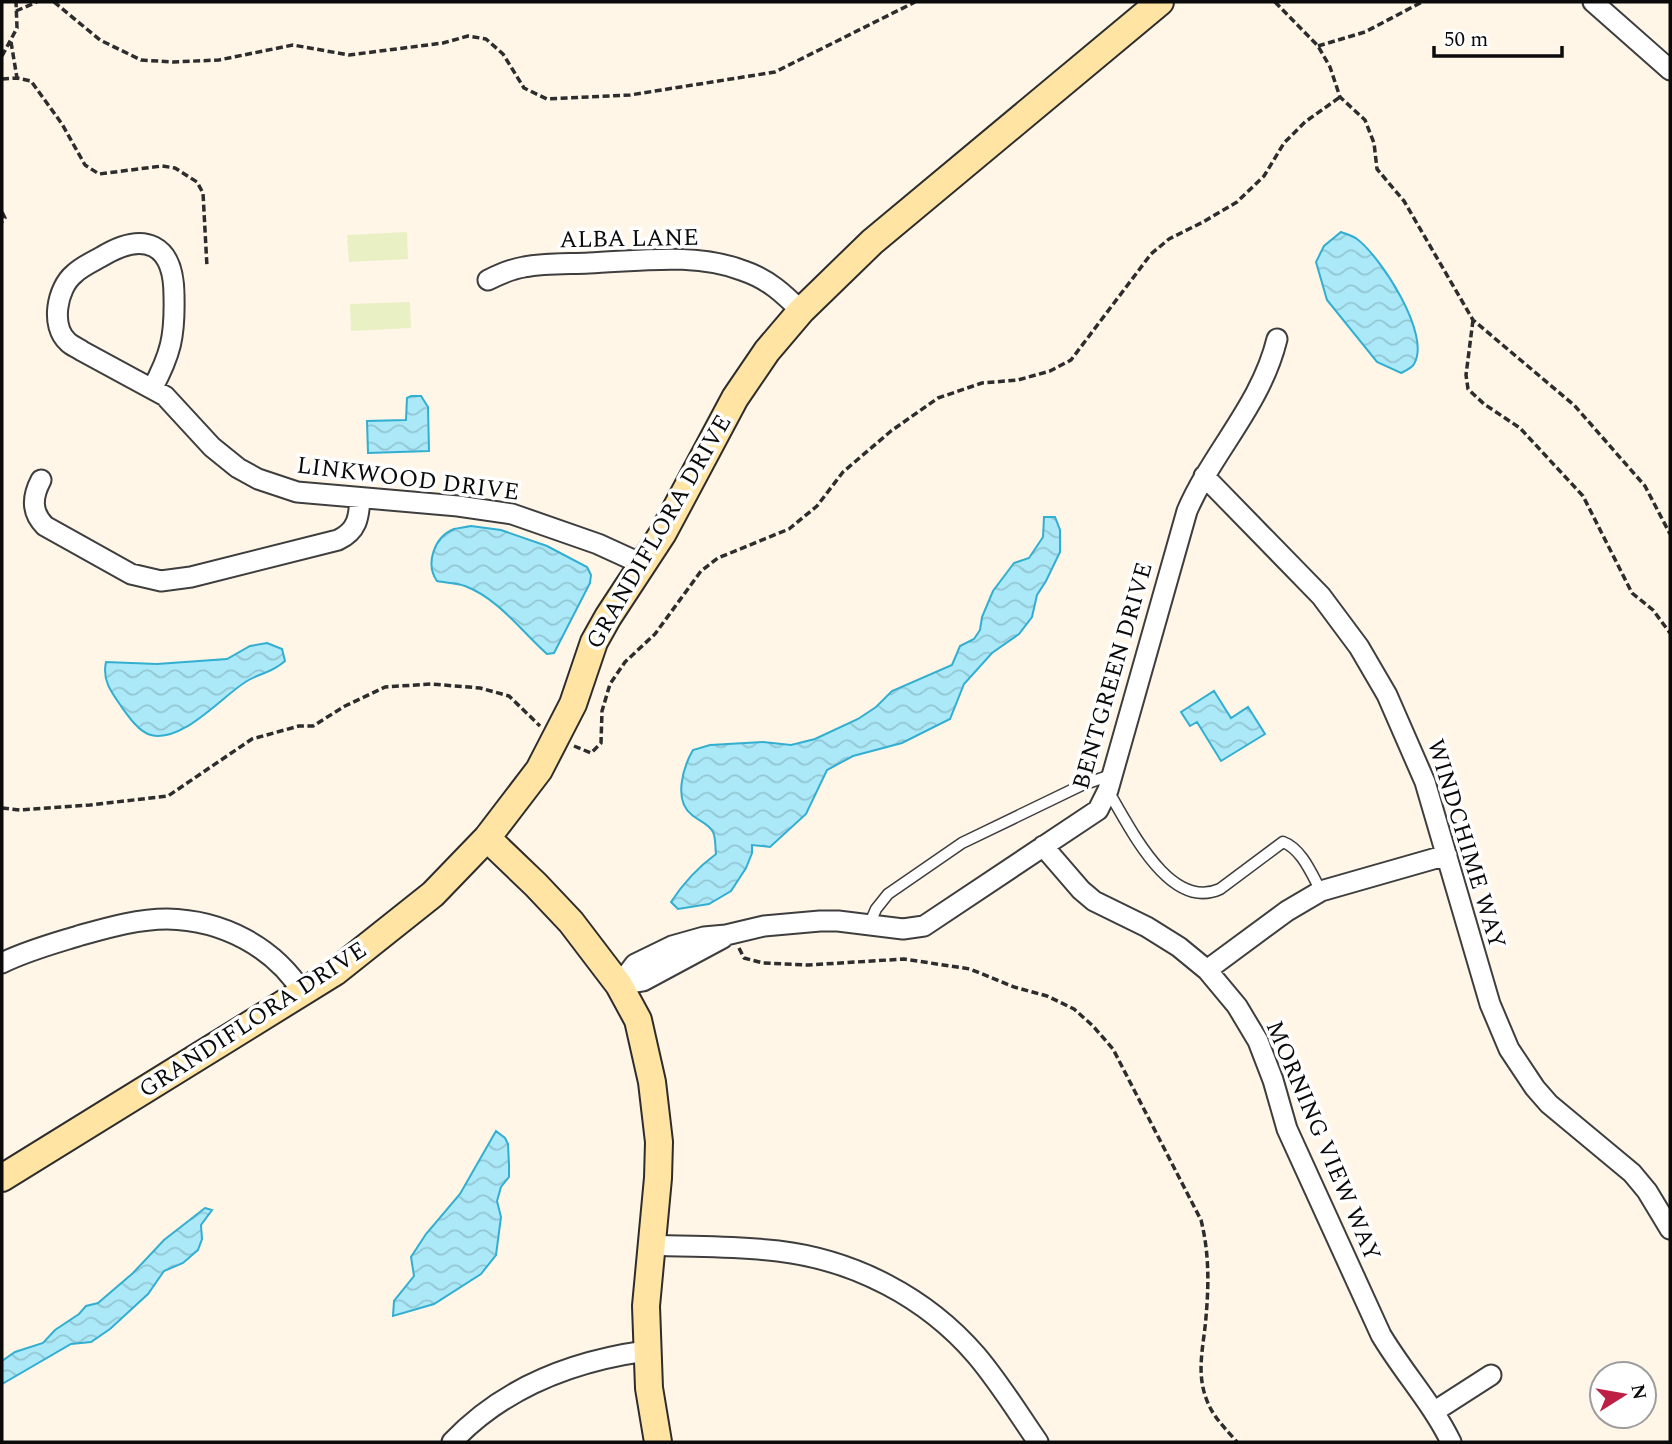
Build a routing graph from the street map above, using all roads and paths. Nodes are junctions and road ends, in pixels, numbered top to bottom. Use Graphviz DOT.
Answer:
graph roads {
  1 [pos="16,2"];
  2 [pos="37,2"];
  3 [pos="54,2"];
  4 [pos="915,2"];
  5 [pos="1160,2"];
  6 [pos="1276,2"];
  7 [pos="1422,2"];
  8 [pos="1593,2"];
  9 [pos="16,11"];
  10 [pos="11,40"];
  11 [pos="1318,47"];
  12 [pos="2,56"];
  13 [pos="1670,70"];
  14 [pos="17,78"];
  15 [pos="2,79"];
  16 [pos="1340,97"];
  17 [pos="2,212"];
  18 [pos="2,222"];
  19 [pos="207,267"];
  20 [pos="488,279"];
  21 [pos="801,311"];
  22 [pos="1473,320"];
  23 [pos="1277,340"];
  24 [pos="152,389"];
  25 [pos="1204,476"];
  26 [pos="41,480"];
  27 [pos="360,498"];
  28 [pos="1670,534"];
  29 [pos="644,565"];
  30 [pos="1670,634"];
  31 [pos="557,739"];
  32 [pos="1109,783"];
  33 [pos="2,808"];
  34 [pos="487,838"];
  35 [pos="1043,846"];
  36 [pos="1447,855"];
  37 [pos="1321,891"];
  38 [pos="869,925"];
  39 [pos="731,934"];
  40 [pos="2,963"];
  41 [pos="1207,970"];
  42 [pos="619,985"];
  43 [pos="303,993"];
  44 [pos="2,1178"];
  45 [pos="1670,1229"];
  46 [pos="650,1245"];
  47 [pos="646,1351"];
  48 [pos="1491,1375"];
  49 [pos="1435,1411"];
  50 [pos="461,1438"];
  51 [pos="658,1442"];
  52 [pos="1038,1442"];
  53 [pos="1237,1442"];
  54 [pos="1451,1442"];
  1 -- 9 [label="path"];
  2 -- 9 [label="path"];
  3 -- 4 [label="path"];
  5 -- 21 [label="street, GRANDIFLORA DRIVE"];
  6 -- 11 [label="path"];
  7 -- 11 [label="path"];
  8 -- 13 [label="street"];
  9 -- 10 [label="path"];
  10 -- 12 [label="path"];
  10 -- 14 [label="path"];
  11 -- 16 [label="path"];
  14 -- 15 [label="path"];
  14 -- 19 [label="path"];
  16 -- 22 [label="path"];
  16 -- 31 [label="path"];
  17 -- 18 [label="path"];
  20 -- 21 [label="street, ALBA LANE"];
  21 -- 29 [label="street, GRANDIFLORA DRIVE"];
  22 -- 28 [label="path"];
  22 -- 30 [label="path"];
  23 -- 25 [label="street, BENTGREEN DRIVE"];
  24 -- 24 [label="street, LINKWOOD DRIVE"];
  24 -- 27 [label="street, LINKWOOD DRIVE"];
  25 -- 32 [label="street, BENTGREEN DRIVE"];
  25 -- 36 [label="street, WINDCHIME WAY"];
  26 -- 27 [label="street"];
  27 -- 29 [label="street, LINKWOOD DRIVE"];
  29 -- 31 [label="street, GRANDIFLORA DRIVE"];
  31 -- 33 [label="path"];
  31 -- 34 [label="street, GRANDIFLORA DRIVE"];
  32 -- 35 [label="street, BENTGREEN DRIVE"];
  32 -- 37 [label="lane"];
  32 -- 38 [label="lane"];
  34 -- 42 [label="street"];
  34 -- 43 [label="street, GRANDIFLORA DRIVE"];
  35 -- 38 [label="street, BENTGREEN DRIVE"];
  35 -- 41 [label="street, MORNING VIEW WAY"];
  36 -- 37 [label="street"];
  36 -- 45 [label="street, WINDCHIME WAY"];
  37 -- 41 [label="street"];
  38 -- 39 [label="street, BENTGREEN DRIVE"];
  39 -- 42 [label="street, BENTGREEN DRIVE"];
  39 -- 53 [label="path"];
  40 -- 43 [label="street"];
  41 -- 49 [label="street, MORNING VIEW WAY"];
  42 -- 46 [label="street"];
  43 -- 44 [label="street, GRANDIFLORA DRIVE"];
  46 -- 47 [label="street"];
  46 -- 52 [label="street"];
  47 -- 50 [label="street"];
  47 -- 51 [label="street"];
  48 -- 49 [label="street"];
  49 -- 54 [label="street, MORNING VIEW WAY"];
}
